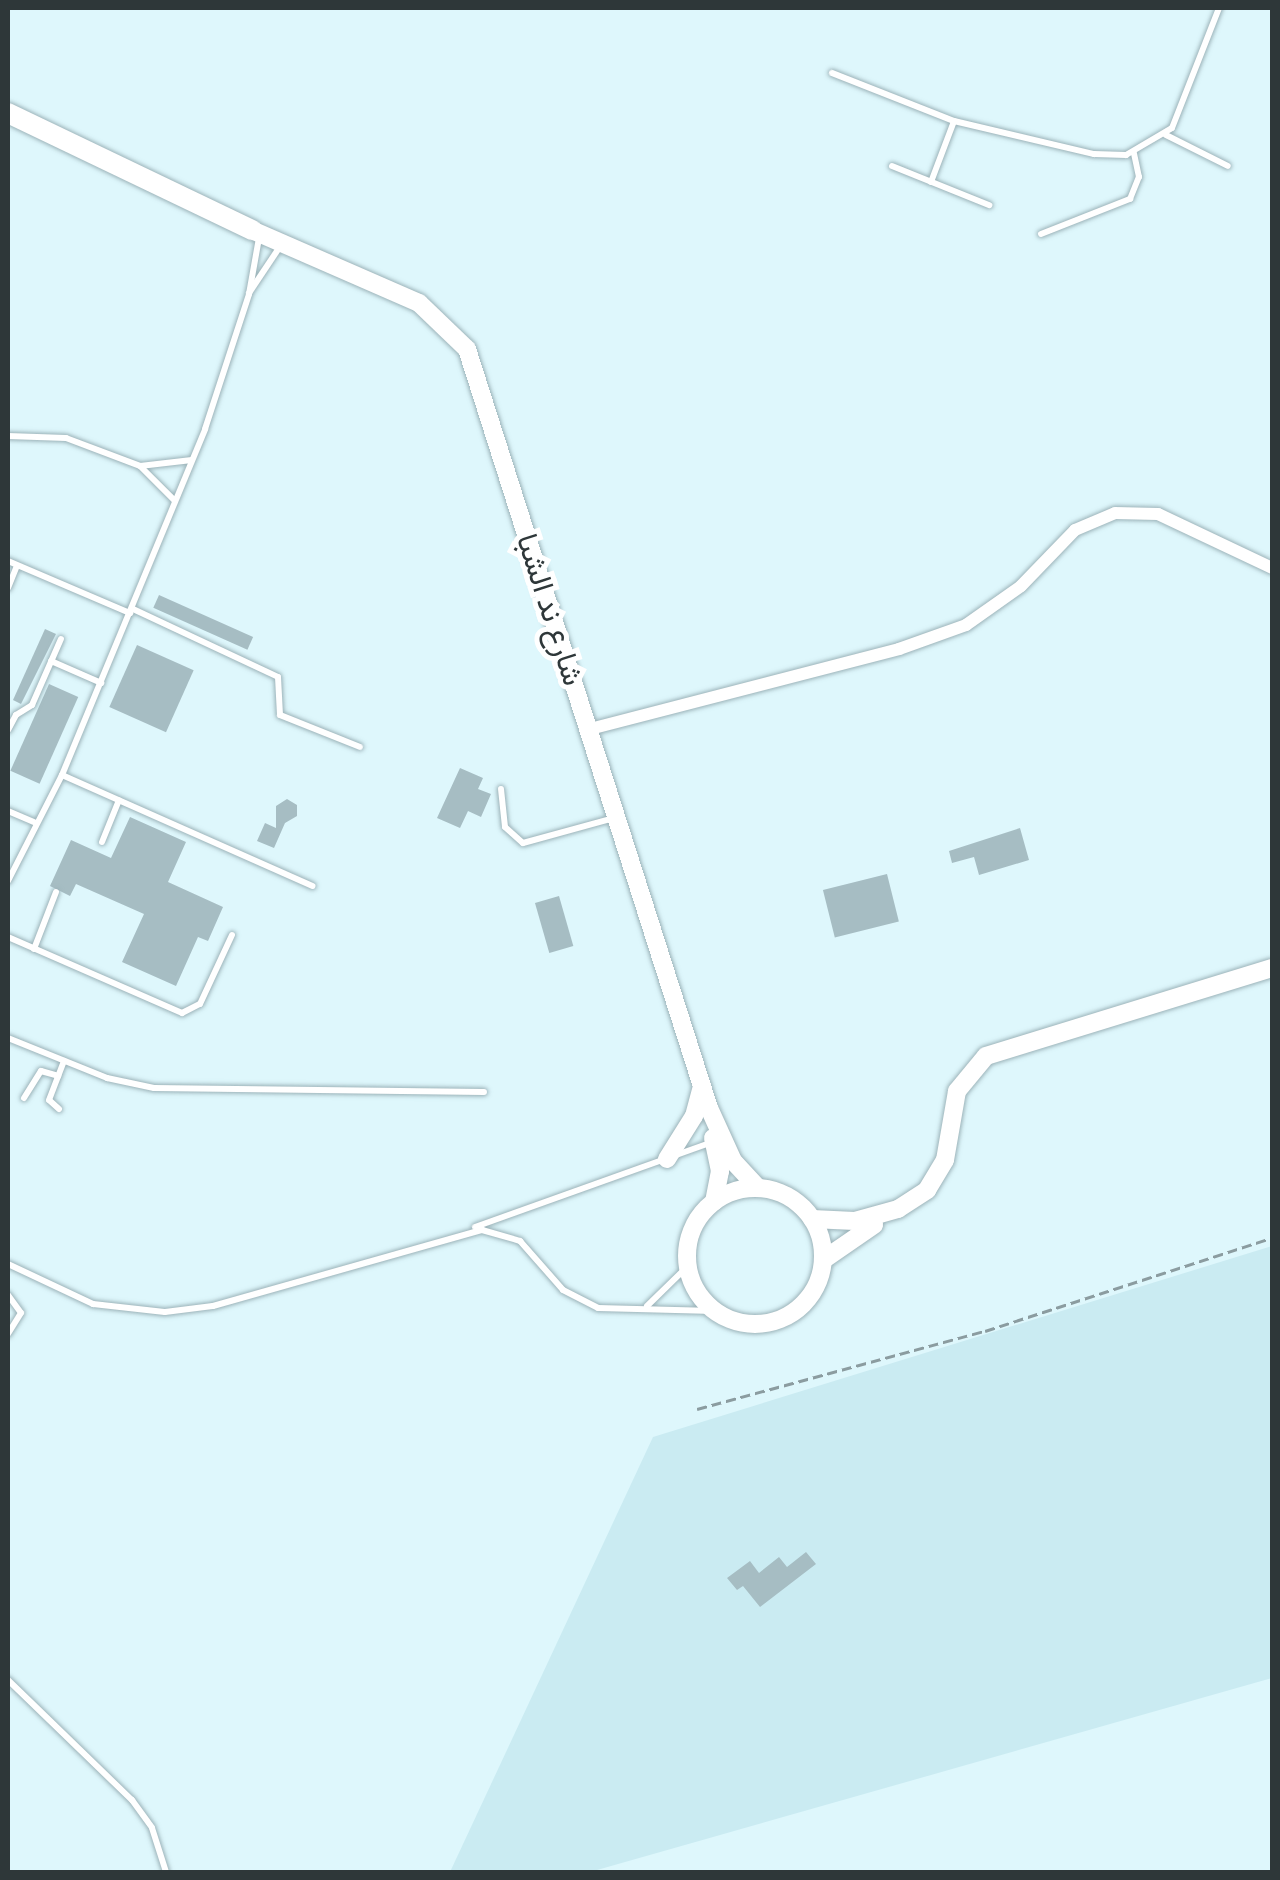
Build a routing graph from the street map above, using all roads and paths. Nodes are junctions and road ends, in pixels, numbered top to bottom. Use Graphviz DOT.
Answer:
graph roads {
  1 [pos="1219,8"];
  2 [pos="832,73"];
  3 [pos="8,117"];
  4 [pos="954,121"];
  5 [pos="1166,135"];
  6 [pos="1134,153"];
  7 [pos="892,166"];
  8 [pos="1228,166"];
  9 [pos="931,182"];
  10 [pos="989,206"];
  11 [pos="256,231"];
  12 [pos="1041,234"];
  13 [pos="282,244"];
  14 [pos="249,294"];
  15 [pos="8,436"];
  16 [pos="192,460"];
  17 [pos="140,466"];
  18 [pos="175,502"];
  19 [pos="8,562"];
  20 [pos="18,566"];
  21 [pos="1272,568"];
  22 [pos="8,588"];
  23 [pos="132,611"];
  24 [pos="61,638"];
  25 [pos="51,661"];
  26 [pos="101,683"];
  27 [pos="590,729"];
  28 [pos="8,730"];
  29 [pos="360,747"];
  30 [pos="62,775"];
  31 [pos="501,789"];
  32 [pos="119,800"];
  33 [pos="8,812"];
  34 [pos="617,816"];
  35 [pos="34,822"];
  36 [pos="102,842"];
  37 [pos="8,881"];
  38 [pos="313,886"];
  39 [pos="56,892"];
  40 [pos="232,935"];
  41 [pos="8,937"];
  42 [pos="34,949"];
  43 [pos="1272,968"];
  44 [pos="8,1038"];
  45 [pos="1013,1046"];
  46 [pos="64,1061"];
  47 [pos="58,1076"];
  48 [pos="702,1086"];
  49 [pos="484,1092"];
  50 [pos="24,1098"];
  51 [pos="59,1108"];
  52 [pos="709,1108"];
  53 [pos="714,1142"];
  54 [pos="668,1160"];
  55 [pos="758,1188"];
  56 [pos="714,1202"];
  57 [pos="812,1218"];
  58 [pos="466,1230"];
  59 [pos="1272,1238"];
  60 [pos="823,1260"];
  61 [pos="8,1264"];
  62 [pos="687,1267"];
  63 [pos="8,1295"];
  64 [pos="646,1307"];
  65 [pos="714,1311"];
  66 [pos="8,1334"];
  67 [pos="697,1409"];
  68 [pos="8,1680"];
  69 [pos="166,1872"];
  1 -- 5 [label="lane"];
  2 -- 4 [label="lane"];
  3 -- 11 [label="main road"];
  4 -- 6 [label="lane"];
  4 -- 9 [label="lane"];
  5 -- 6 [label="lane"];
  5 -- 8 [label="lane"];
  6 -- 12 [label="lane"];
  7 -- 9 [label="lane"];
  9 -- 10 [label="lane"];
  11 -- 13 [label="main road, شارع ند الشبا"];
  11 -- 14 [label="lane"];
  13 -- 14 [label="lane"];
  13 -- 27 [label="main road, شارع ند الشبا"];
  14 -- 16 [label="lane"];
  15 -- 17 [label="lane"];
  16 -- 17 [label="lane"];
  16 -- 18 [label="lane"];
  17 -- 18 [label="lane"];
  18 -- 23 [label="lane"];
  19 -- 20 [label="lane"];
  20 -- 22 [label="lane"];
  20 -- 23 [label="lane"];
  21 -- 27 [label="street"];
  23 -- 26 [label="lane"];
  23 -- 29 [label="lane"];
  24 -- 25 [label="lane"];
  25 -- 26 [label="lane"];
  25 -- 28 [label="lane"];
  26 -- 30 [label="lane"];
  27 -- 34 [label="main road, شارع ند الشبا"];
  30 -- 32 [label="lane"];
  30 -- 35 [label="lane"];
  31 -- 34 [label="lane"];
  32 -- 36 [label="lane"];
  32 -- 38 [label="lane"];
  33 -- 35 [label="lane"];
  34 -- 48 [label="main road, شارع ند الشبا"];
  35 -- 37 [label="lane"];
  39 -- 42 [label="lane"];
  40 -- 42 [label="lane"];
  41 -- 42 [label="lane"];
  43 -- 45 [label="main road"];
  44 -- 46 [label="lane"];
  45 -- 57 [label="main road"];
  45 -- 60 [label="main road"];
  46 -- 47 [label="lane"];
  46 -- 49 [label="lane"];
  47 -- 50 [label="lane"];
  47 -- 51 [label="lane"];
  48 -- 52 [label="main road, شارع ند الشبا"];
  48 -- 54 [label="main road"];
  52 -- 53 [label="main road, شارع ند الشبا"];
  52 -- 55 [label="main road, شارع ند الشبا"];
  53 -- 54 [label="lane"];
  53 -- 56 [label="main road, شارع ند الشبا"];
  54 -- 58 [label="lane"];
  55 -- 56 [label="main road"];
  55 -- 57 [label="main road"];
  56 -- 62 [label="main road"];
  57 -- 60 [label="main road"];
  58 -- 61 [label="lane"];
  58 -- 64 [label="lane"];
  59 -- 67 [label="path"];
  60 -- 65 [label="main road"];
  62 -- 64 [label="lane"];
  62 -- 65 [label="main road"];
  63 -- 66 [label="lane"];
  64 -- 65 [label="lane"];
  68 -- 69 [label="lane"];
}
